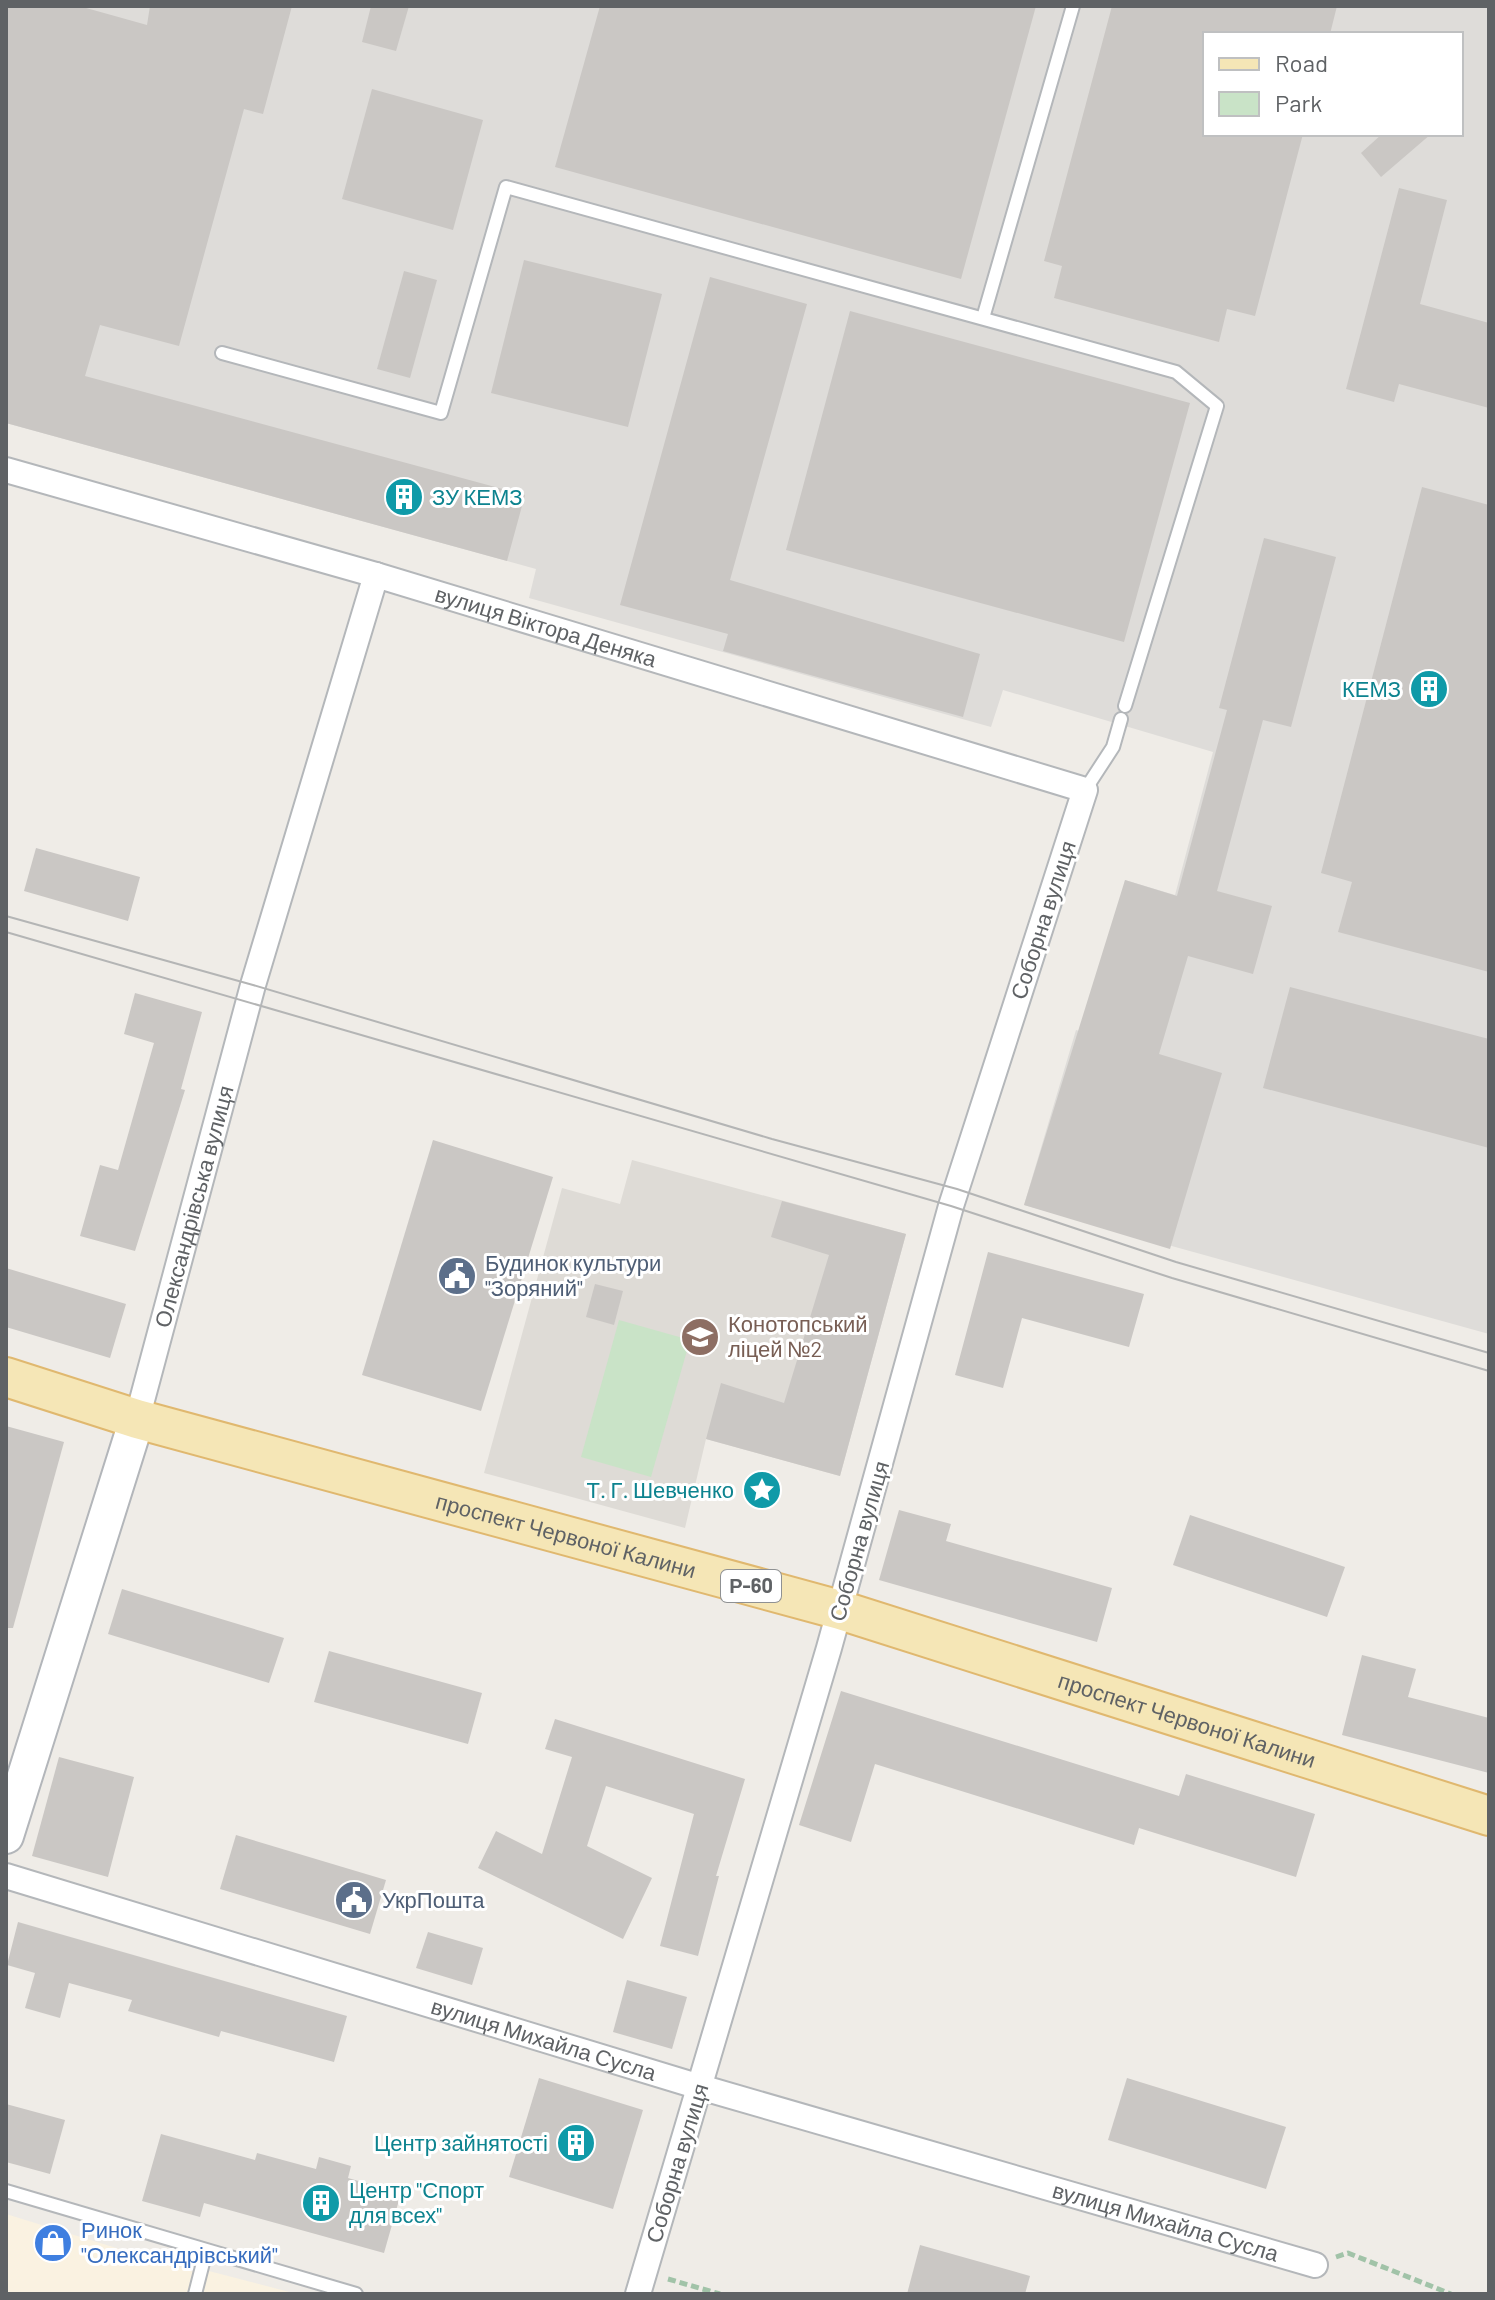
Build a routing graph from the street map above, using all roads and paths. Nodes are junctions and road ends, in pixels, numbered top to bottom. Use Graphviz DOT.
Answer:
graph roads {
  1 [pos="1073,6"];
  2 [pos="983,318"];
  3 [pos="222,353"];
  4 [pos="6,470"];
  5 [pos="376,575"];
  6 [pos="1085,790"];
  7 [pos="6,1377"];
  8 [pos="137,1419"];
  9 [pos="840,1610"];
  10 [pos="1489,1816"];
  11 [pos="6,1836"];
  12 [pos="6,1876"];
  13 [pos="700,2087"];
  14 [pos="6,2191"];
  15 [pos="206,2251"];
  16 [pos="1315,2265"];
  17 [pos="663,2278"];
  18 [pos="195,2294"];
  19 [pos="356,2294"];
  20 [pos="638,2294"];
  21 [pos="720,2294"];
  22 [pos="1451,2294"];
  1 -- 2 [label="lane"];
  2 -- 3 [label="lane"];
  2 -- 6 [label="lane"];
  4 -- 5 [label="street, вулиця Віктора Деняка"];
  5 -- 6 [label="street, вулиця Віктора Деняка"];
  5 -- 8 [label="street, Олександрівська вулиця"];
  6 -- 9 [label="street, Соборна вулиця"];
  7 -- 8 [label="main road, проспект Червоної Калини / Р-60"];
  8 -- 9 [label="main road, проспект Червоної Калини / Р-60"];
  8 -- 11 [label="main road, Олександрівська вулиця"];
  9 -- 10 [label="main road, проспект Червоної Калини / Р-60"];
  9 -- 13 [label="street, Соборна вулиця"];
  12 -- 13 [label="street, вулиця Михайла Сусла"];
  13 -- 16 [label="street, вулиця Михайла Сусла"];
  13 -- 20 [label="street, Соборна вулиця"];
  14 -- 15 [label="lane"];
  15 -- 18 [label="lane"];
  15 -- 19 [label="lane"];
  16 -- 22 [label="path"];
  17 -- 21 [label="path"];
}
